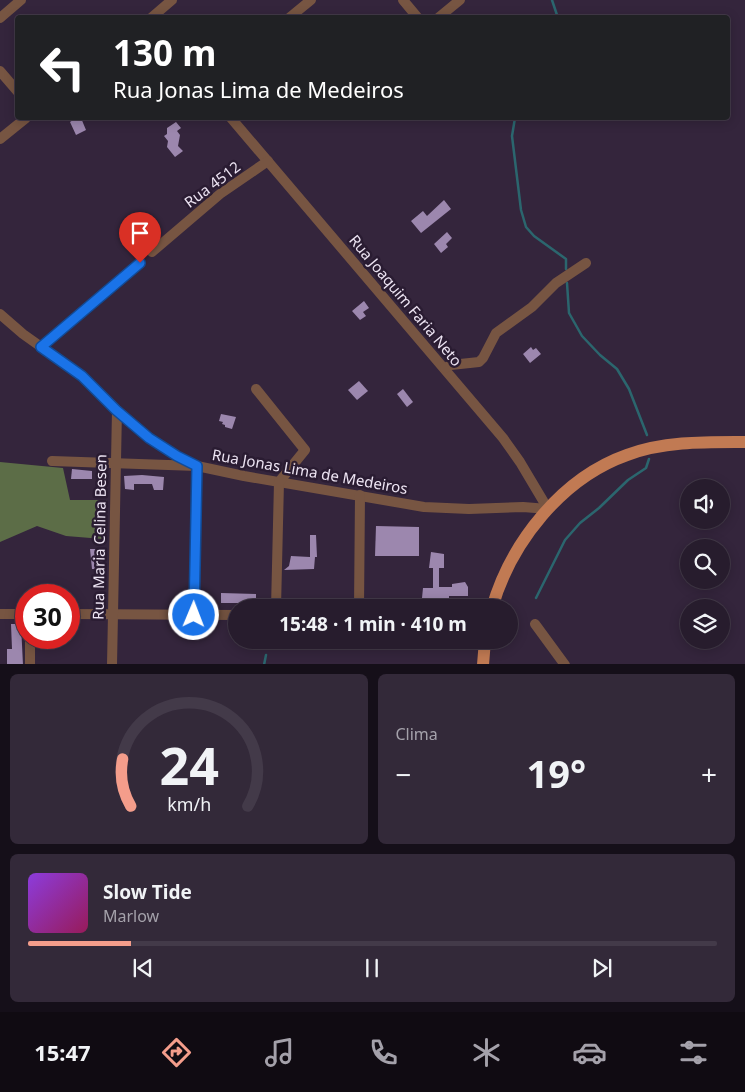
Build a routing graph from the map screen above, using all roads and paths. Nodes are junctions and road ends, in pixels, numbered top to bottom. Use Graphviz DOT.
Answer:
graph roads {
  1 [pos="21,0"];
  2 [pos="172,0"];
  3 [pos="311,0"];
  4 [pos="403,0"];
  5 [pos="460,0"];
  6 [pos="155,15"];
  7 [pos="293,15"];
  8 [pos="416,15"];
  9 [pos="442,15"];
  10 [pos="0,18"];
  11 [pos="0,71"];
  12 [pos="15,88"];
  13 [pos="24,120"];
  14 [pos="233,120"];
  15 [pos="0,139"];
  16 [pos="268,161"];
  17 [pos="152,252"];
  18 [pos="140,263"];
  19 [pos="586,263"];
  20 [pos="0,314"];
  21 [pos="41,347"];
  22 [pos="445,368"];
  23 [pos="256,389"];
  24 [pos="116,410"];
  25 [pos="745,442"];
  26 [pos="52,461"];
  27 [pos="116,463"];
  28 [pos="197,466"];
  29 [pos="278,482"];
  30 [pos="360,496"];
  31 [pos="548,509"];
  32 [pos="276,599"];
  33 [pos="359,599"];
  34 [pos="495,599"];
  35 [pos="0,614"];
  36 [pos="15,614"];
  37 [pos="80,614"];
  38 [pos="113,614"];
  39 [pos="194,615"];
  40 [pos="228,615"];
  41 [pos="535,624"];
  42 [pos="30,649"];
  43 [pos="484,649"];
  44 [pos="30,664"];
  45 [pos="112,664"];
  46 [pos="483,664"];
  47 [pos="566,664"];
  1 -- 10 [label="street"];
  2 -- 6 [label="street"];
  3 -- 7 [label="street"];
  4 -- 8 [label="street"];
  5 -- 9 [label="street"];
  11 -- 12 [label="street"];
  13 -- 15 [label="street"];
  14 -- 16 [label="street, Rua Joaquim Faria Neto"];
  16 -- 17 [label="street, Rua 4512"];
  16 -- 22 [label="street, Rua Joaquim Faria Neto"];
  18 -- 21 [label="street"];
  19 -- 22 [label="street"];
  20 -- 21 [label="street, Rua Jonas Lima de Medeiros"];
  21 -- 24 [label="street, Rua Jonas Lima de Medeiros"];
  22 -- 31 [label="street, Rua Joaquim Faria Neto"];
  23 -- 29 [label="street"];
  24 -- 27 [label="street, Rua Maria Celina Besen"];
  24 -- 28 [label="street, Rua Jonas Lima de Medeiros"];
  25 -- 31 [label="main road"];
  26 -- 27 [label="street"];
  27 -- 28 [label="street"];
  27 -- 38 [label="street, Rua Maria Celina Besen"];
  28 -- 29 [label="street, Rua Jonas Lima de Medeiros"];
  28 -- 39 [label="street"];
  29 -- 30 [label="street, Rua Jonas Lima de Medeiros"];
  29 -- 32 [label="street"];
  30 -- 31 [label="street, Rua Jonas Lima de Medeiros"];
  30 -- 33 [label="street"];
  31 -- 34 [label="main road"];
  35 -- 36 [label="street"];
  37 -- 38 [label="street"];
  38 -- 39 [label="street"];
  38 -- 45 [label="street, Rua Maria Celina Besen"];
  39 -- 40 [label="street"];
  41 -- 47 [label="street"];
  42 -- 44 [label="street"];
  43 -- 46 [label="main road"];
}
